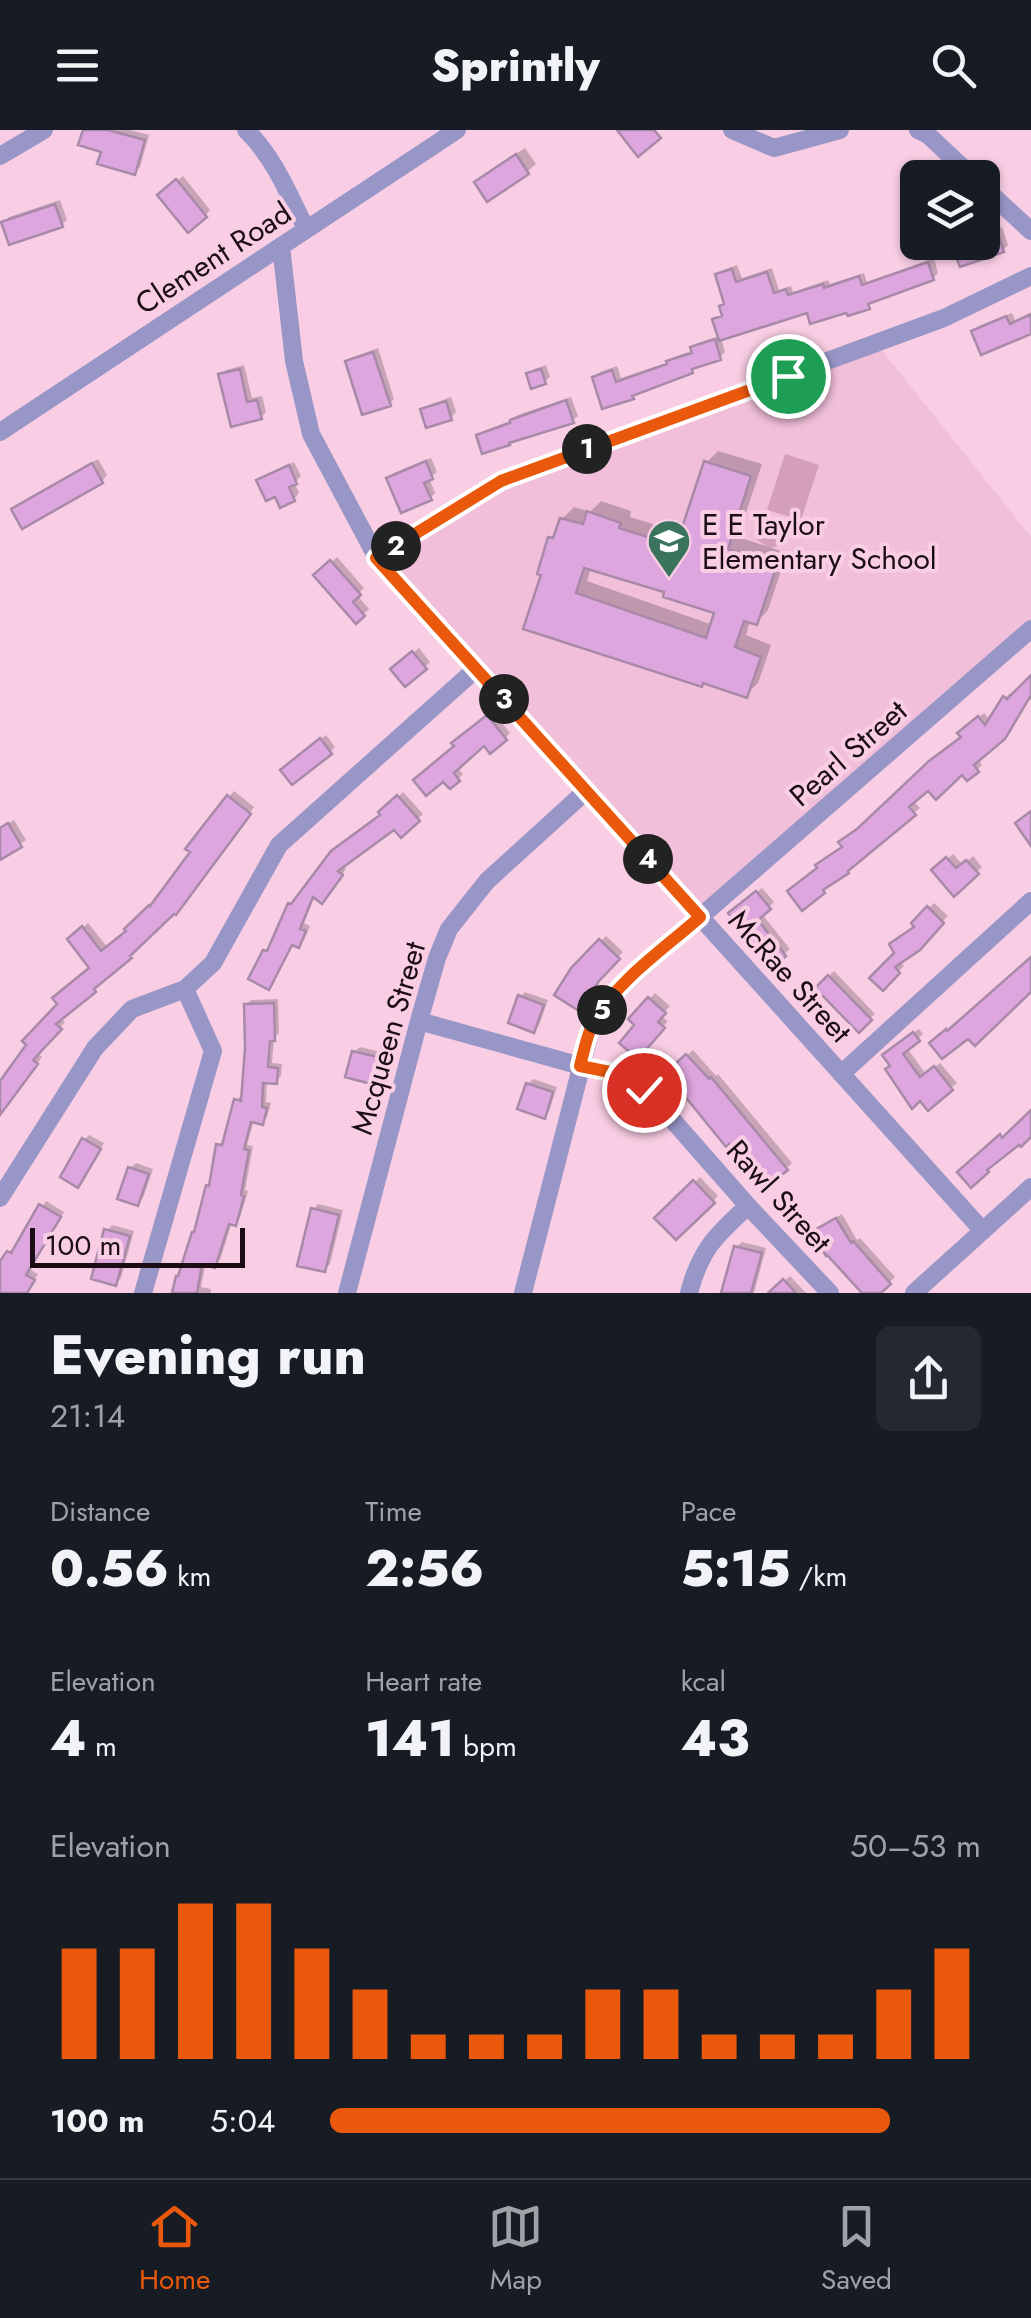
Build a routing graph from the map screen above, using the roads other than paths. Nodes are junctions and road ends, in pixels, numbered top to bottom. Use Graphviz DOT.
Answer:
graph roads {
  1 [pos="44,130"];
  2 [pos="246,130"];
  3 [pos="457,130"];
  4 [pos="732,130"];
  5 [pos="840,130"];
  6 [pos="918,130"];
  7 [pos="0,156"];
  8 [pos="955,160"];
  9 [pos="1000,203"];
  10 [pos="306,230"];
  11 [pos="1031,231"];
  12 [pos="281,246"];
  13 [pos="1031,276"];
  14 [pos="0,432"];
  15 [pos="376,558"];
  16 [pos="1031,630"];
  17 [pos="476,668"];
  18 [pos="586,791"];
  19 [pos="1031,902"];
  20 [pos="700,917"];
  21 [pos="185,989"];
  22 [pos="419,1021"];
  23 [pos="580,1066"];
  24 [pos="841,1074"];
  25 [pos="1031,1187"];
  26 [pos="0,1198"];
  27 [pos="748,1206"];
  28 [pos="982,1231"];
  29 [pos="144,1293"];
  30 [pos="347,1293"];
  31 [pos="523,1293"];
  32 [pos="689,1293"];
  33 [pos="830,1293"];
  34 [pos="914,1293"];
  1 -- 7 [label="street"];
  2 -- 10 [label="street"];
  3 -- 10 [label="street, Clement Road"];
  4 -- 5 [label="street"];
  6 -- 8 [label="street"];
  9 -- 11 [label="street"];
  10 -- 12 [label="street, Clement Road"];
  12 -- 14 [label="street, Clement Road"];
  12 -- 15 [label="street, McRae Street"];
  13 -- 15 [label="street"];
  15 -- 17 [label="street, McRae Street"];
  16 -- 20 [label="street, Pearl Street"];
  17 -- 18 [label="street, McRae Street"];
  17 -- 21 [label="street"];
  18 -- 20 [label="street, McRae Street"];
  18 -- 22 [label="street, Mcqueen Street"];
  19 -- 24 [label="street"];
  20 -- 23 [label="street, Pearl Street"];
  20 -- 24 [label="street, McRae Street"];
  21 -- 26 [label="street"];
  21 -- 29 [label="street"];
  22 -- 23 [label="street, Rawl Street"];
  22 -- 30 [label="street, Mcqueen Street"];
  23 -- 27 [label="street, Rawl Street"];
  23 -- 31 [label="street, Pearl Street"];
  24 -- 28 [label="street, McRae Street"];
  25 -- 28 [label="street"];
  27 -- 32 [label="street"];
  27 -- 33 [label="street, Rawl Street"];
  28 -- 34 [label="street"];
}
